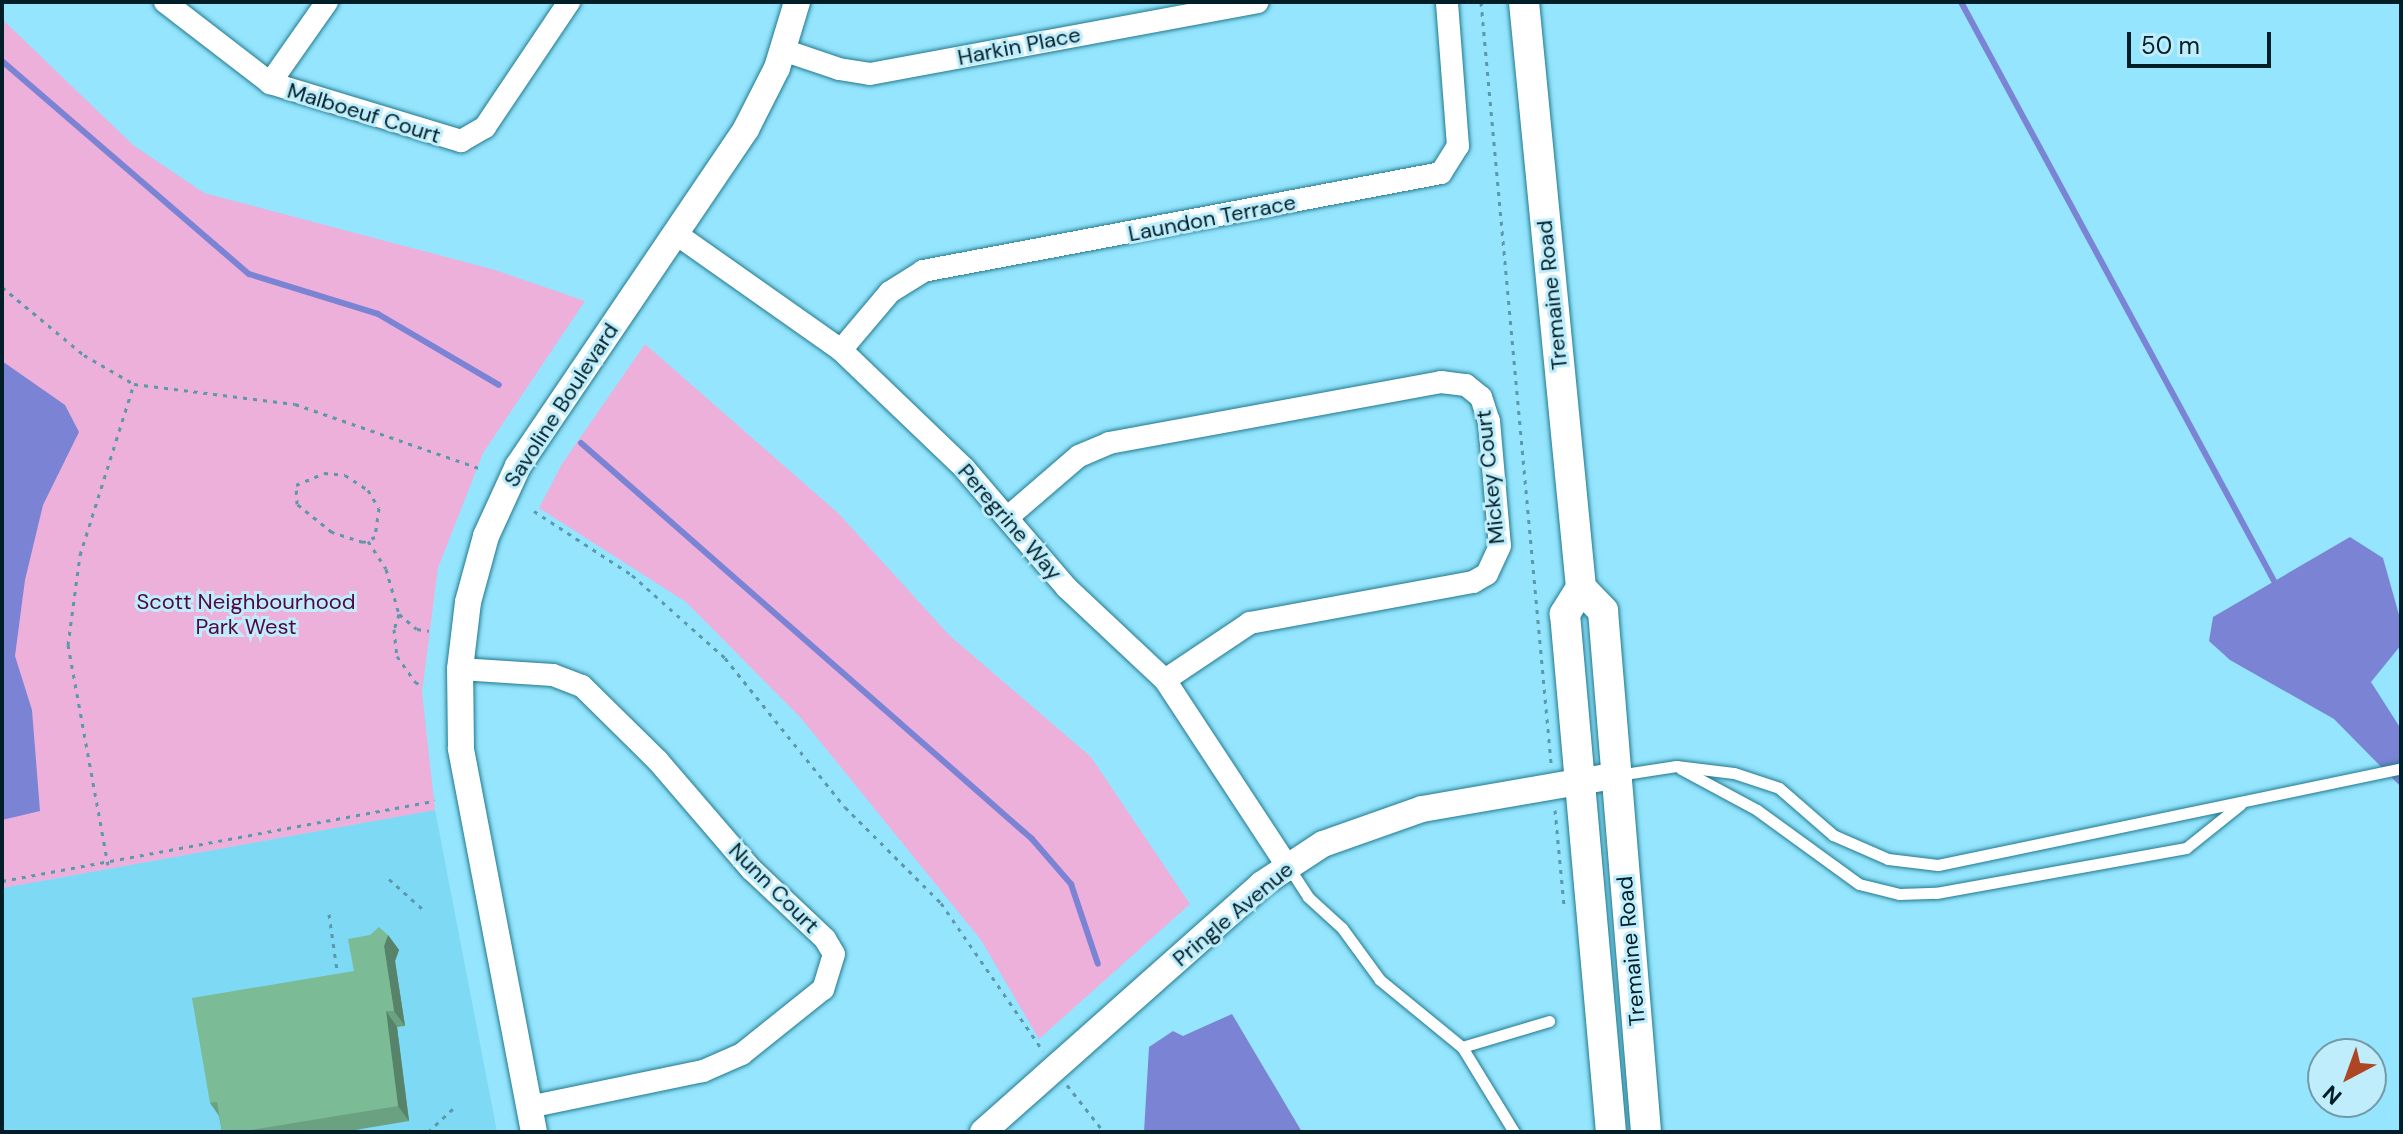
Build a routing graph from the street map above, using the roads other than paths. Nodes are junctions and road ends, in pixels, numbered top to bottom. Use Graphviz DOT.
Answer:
graph roads {
  1 [pos="165,2"];
  2 [pos="327,2"];
  3 [pos="569,2"];
  4 [pos="797,2"];
  5 [pos="1257,2"];
  6 [pos="1447,2"];
  7 [pos="1524,2"];
  8 [pos="783,50"];
  9 [pos="270,83"];
  10 [pos="675,233"];
  11 [pos="841,350"];
  12 [pos="1008,517"];
  13 [pos="1581,588"];
  14 [pos="460,669"];
  15 [pos="1165,680"];
  16 [pos="1676,766"];
  17 [pos="2401,768"];
  18 [pos="1618,775"];
  19 [pos="1566,784"];
  20 [pos="2244,801"];
  21 [pos="1287,866"];
  22 [pos="1549,1021"];
  23 [pos="1462,1047"];
  24 [pos="531,1120"];
  25 [pos="983,1132"];
  26 [pos="1514,1132"];
  27 [pos="1611,1132"];
  28 [pos="1646,1132"];
  1 -- 9 [label="street, Malboeuf Court"];
  2 -- 9 [label="street"];
  3 -- 9 [label="street, Malboeuf Court"];
  4 -- 8 [label="street, Savoline Boulevard"];
  5 -- 8 [label="street, Harkin Place"];
  6 -- 11 [label="street, Laundon Terrace"];
  7 -- 13 [label="main road, Tremaine Road"];
  8 -- 10 [label="street, Savoline Boulevard"];
  10 -- 11 [label="street, Peregrine Way"];
  10 -- 14 [label="street, Savoline Boulevard"];
  11 -- 12 [label="street, Peregrine Way"];
  12 -- 15 [label="street, Peregrine Way"];
  12 -- 15 [label="street, Mickey Court"];
  13 -- 18 [label="main road, Tremaine Road"];
  13 -- 19 [label="main road, Tremaine Road"];
  14 -- 24 [label="street, Savoline Boulevard"];
  14 -- 24 [label="street, Nunn Court"];
  15 -- 21 [label="street, Peregrine Way"];
  16 -- 18 [label="lane"];
  16 -- 20 [label="lane"];
  16 -- 20 [label="lane"];
  17 -- 20 [label="lane"];
  18 -- 19 [label="street, Pringle Avenue"];
  18 -- 28 [label="main road, Tremaine Road"];
  19 -- 21 [label="street, Pringle Avenue"];
  19 -- 27 [label="main road, Tremaine Road"];
  21 -- 23 [label="lane"];
  21 -- 25 [label="street, Pringle Avenue"];
  22 -- 23 [label="lane"];
  23 -- 26 [label="lane"];
}
